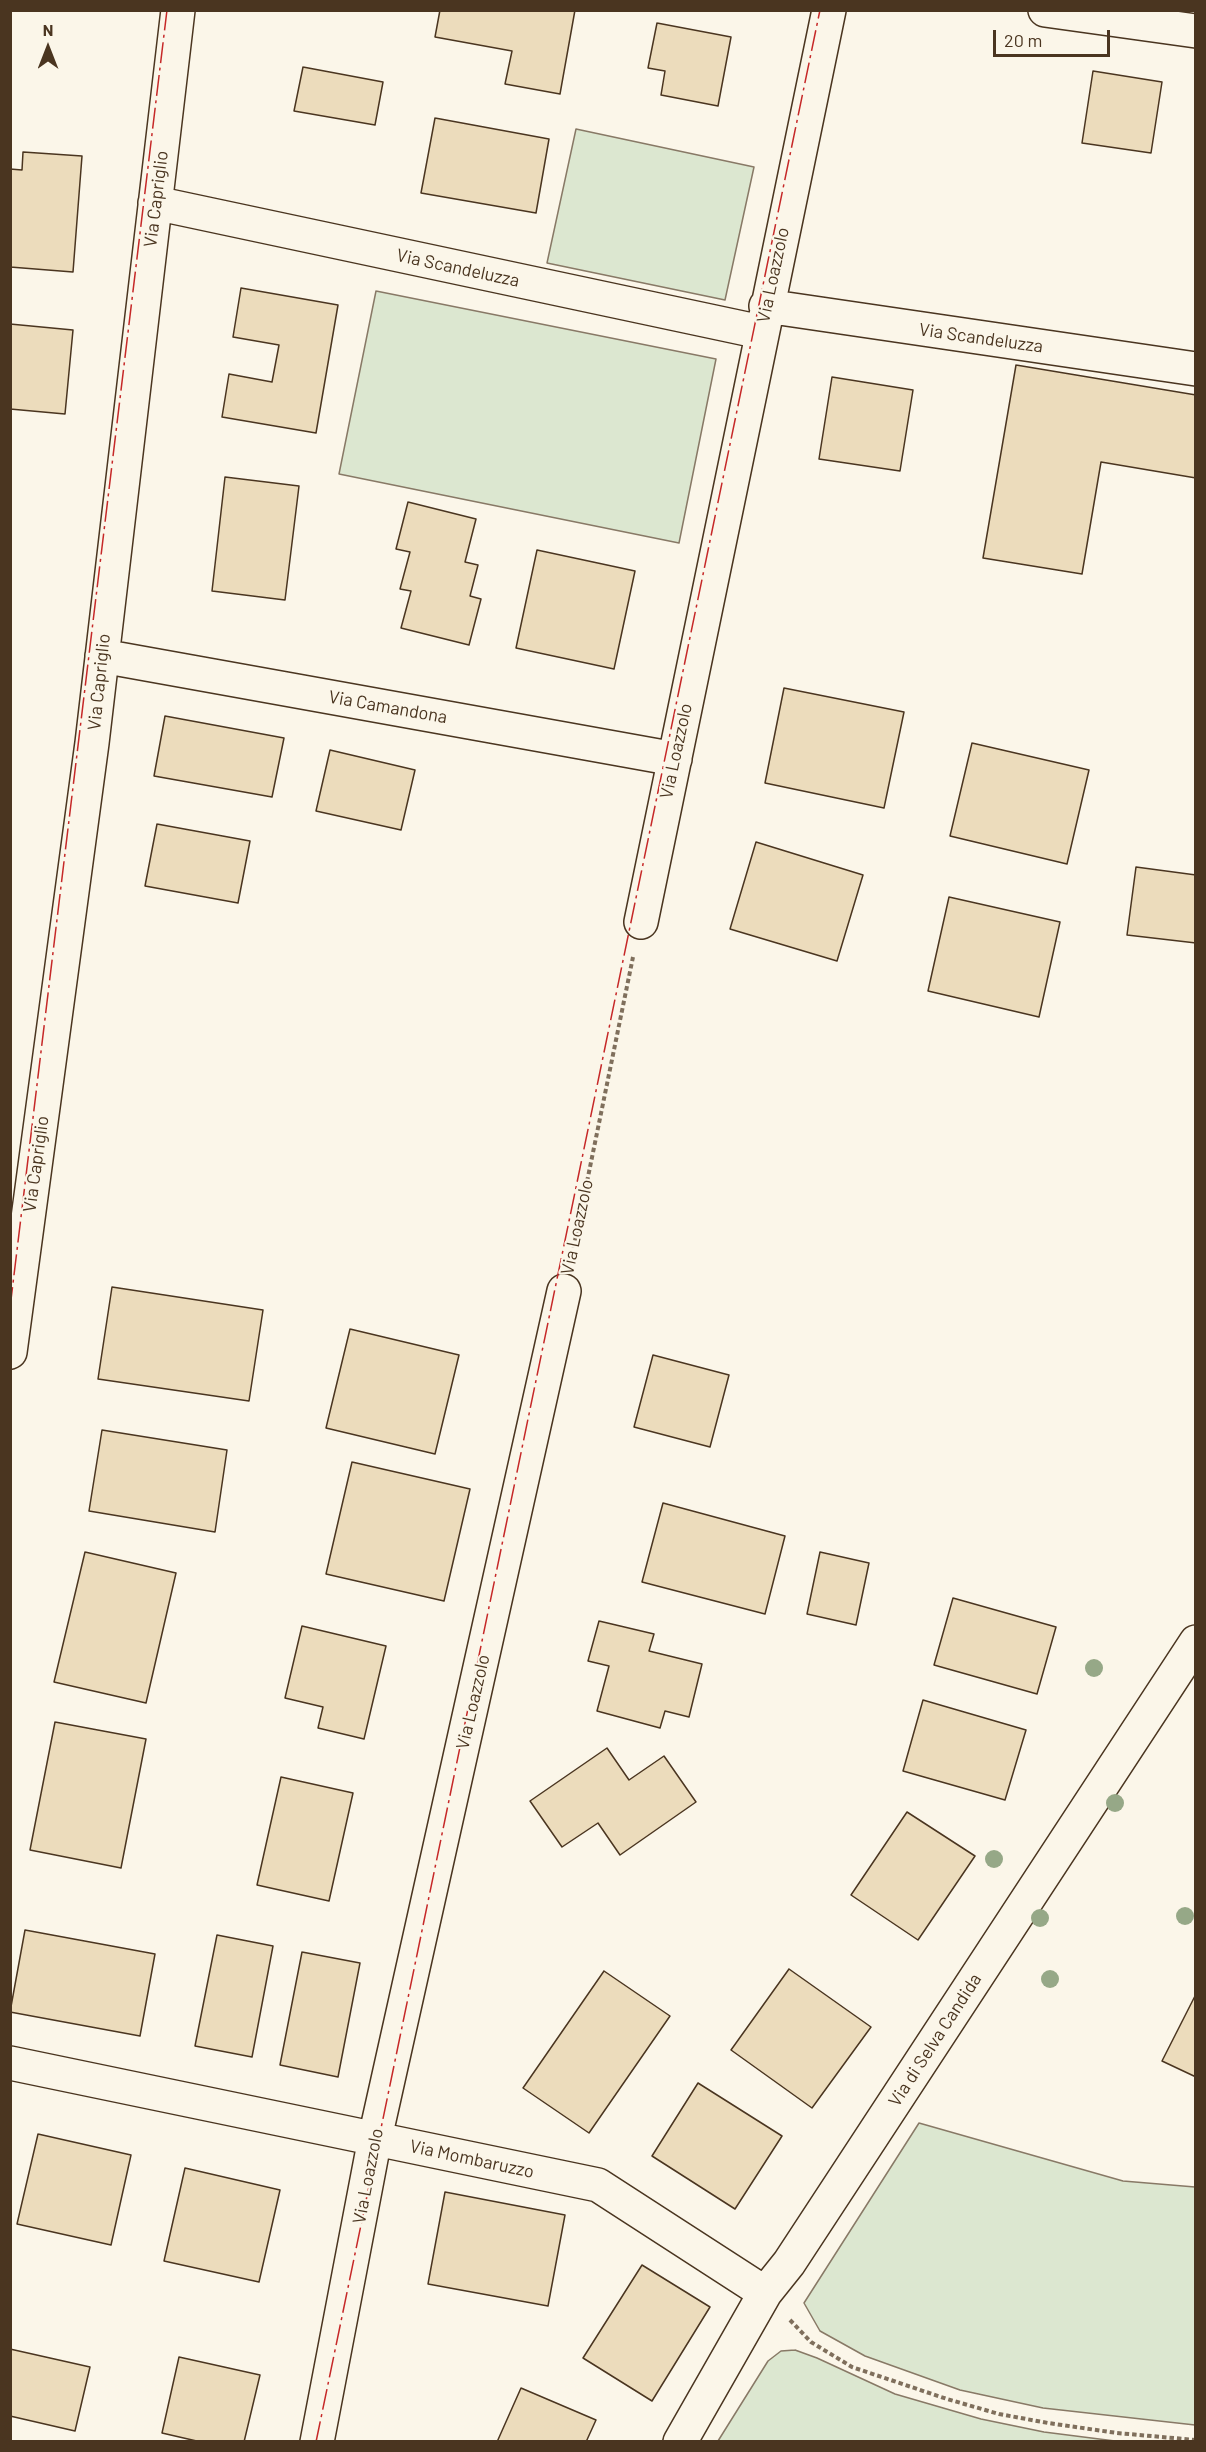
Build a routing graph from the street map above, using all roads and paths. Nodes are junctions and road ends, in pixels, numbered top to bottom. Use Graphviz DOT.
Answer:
graph roads {
  1 [pos="178,10"];
  2 [pos="829,10"];
  3 [pos="1045,10"];
  4 [pos="1196,31"];
  5 [pos="155,203"];
  6 [pos="764,319"];
  7 [pos="1196,369"];
  8 [pos="102,656"];
  9 [pos="675,759"];
  10 [pos="640,922"];
  11 [pos="564,1291"];
  12 [pos="10,1353"];
  13 [pos="1196,1642"];
  14 [pos="10,2063"];
  15 [pos="375,2138"];
  16 [pos="765,2293"];
  17 [pos="1196,2440"];
  18 [pos="316,2442"];
  19 [pos="680,2442"];
  1 -- 5 [label="street, Via Capriglio"];
  2 -- 6 [label="street, Via Loazzolo"];
  3 -- 4 [label="street"];
  5 -- 6 [label="street, Via Scandeluzza"];
  5 -- 8 [label="street, Via Capriglio"];
  6 -- 7 [label="street, Via Scandeluzza"];
  6 -- 9 [label="street, Via Loazzolo"];
  8 -- 9 [label="street, Via Camandona"];
  8 -- 12 [label="street, Via Capriglio"];
  9 -- 10 [label="street, Via Loazzolo"];
  10 -- 11 [label="path, Via Loazzolo"];
  11 -- 15 [label="street, Via Loazzolo"];
  13 -- 16 [label="street, Via di Selva Candida"];
  14 -- 15 [label="street, Via Mombaruzzo"];
  15 -- 16 [label="street, Via Mombaruzzo"];
  15 -- 18 [label="street, Via Loazzolo"];
  16 -- 17 [label="path"];
  16 -- 19 [label="street, Via di Selva Candida"];
}
